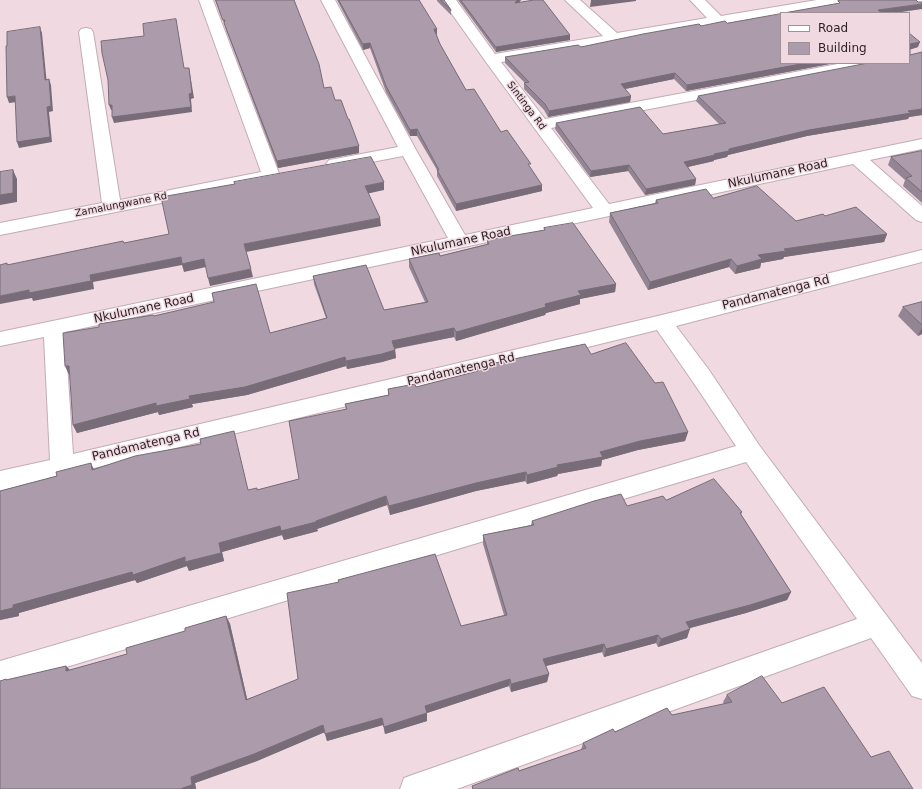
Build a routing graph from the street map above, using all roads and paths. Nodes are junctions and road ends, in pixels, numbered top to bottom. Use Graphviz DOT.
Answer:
graph roads {
  1 [pos="206,0"];
  2 [pos="328,0"];
  3 [pos="449,0"];
  4 [pos="572,0"];
  5 [pos="698,0"];
  6 [pos="841,0"];
  7 [pos="917,0"];
  8 [pos="922,4"];
  9 [pos="718,21"];
  10 [pos="86,32"];
  11 [pos="614,38"];
  12 [pos="491,60"];
  13 [pos="861,64"];
  14 [pos="541,126"];
  15 [pos="922,144"];
  16 [pos="408,150"];
  17 [pos="857,158"];
  18 [pos="316,167"];
  19 [pos="112,208"];
  20 [pos="604,210"];
  21 [pos="922,216"];
  22 [pos="0,229"];
  23 [pos="460,242"];
  24 [pos="922,256"];
  25 [pos="662,322"];
  26 [pos="54,328"];
  27 [pos="0,339"];
  28 [pos="751,451"];
  29 [pos="62,466"];
  30 [pos="0,482"];
  31 [pos="877,624"];
  32 [pos="0,674"];
  33 [pos="922,686"];
  34 [pos="414,789"];
  1 -- 19 [label="street, Zamalungwane Rd"];
  2 -- 16 [label="street"];
  3 -- 12 [label="street, Sintinga Rd"];
  4 -- 11 [label="street"];
  5 -- 9 [label="street"];
  6 -- 9 [label="street"];
  7 -- 8 [label="street"];
  9 -- 11 [label="street"];
  10 -- 19 [label="street"];
  11 -- 12 [label="street"];
  12 -- 14 [label="street, Sintinga Rd"];
  13 -- 14 [label="street"];
  14 -- 20 [label="street, Sintinga Rd"];
  15 -- 17 [label="street, Nkulumane Road"];
  16 -- 18 [label="street"];
  16 -- 23 [label="street"];
  17 -- 20 [label="street, Nkulumane Road"];
  17 -- 21 [label="street"];
  19 -- 22 [label="street, Zamalungwane Rd"];
  20 -- 23 [label="street, Nkulumane Road"];
  23 -- 26 [label="street, Nkulumane Road"];
  24 -- 25 [label="street, Pandamatenga Rd"];
  25 -- 28 [label="street"];
  25 -- 29 [label="street, Pandamatenga Rd"];
  26 -- 27 [label="street, Nkulumane Road"];
  26 -- 29 [label="street"];
  28 -- 31 [label="street"];
  28 -- 32 [label="street"];
  29 -- 30 [label="street, Pandamatenga Rd"];
  31 -- 33 [label="street"];
  31 -- 34 [label="street"];
}
